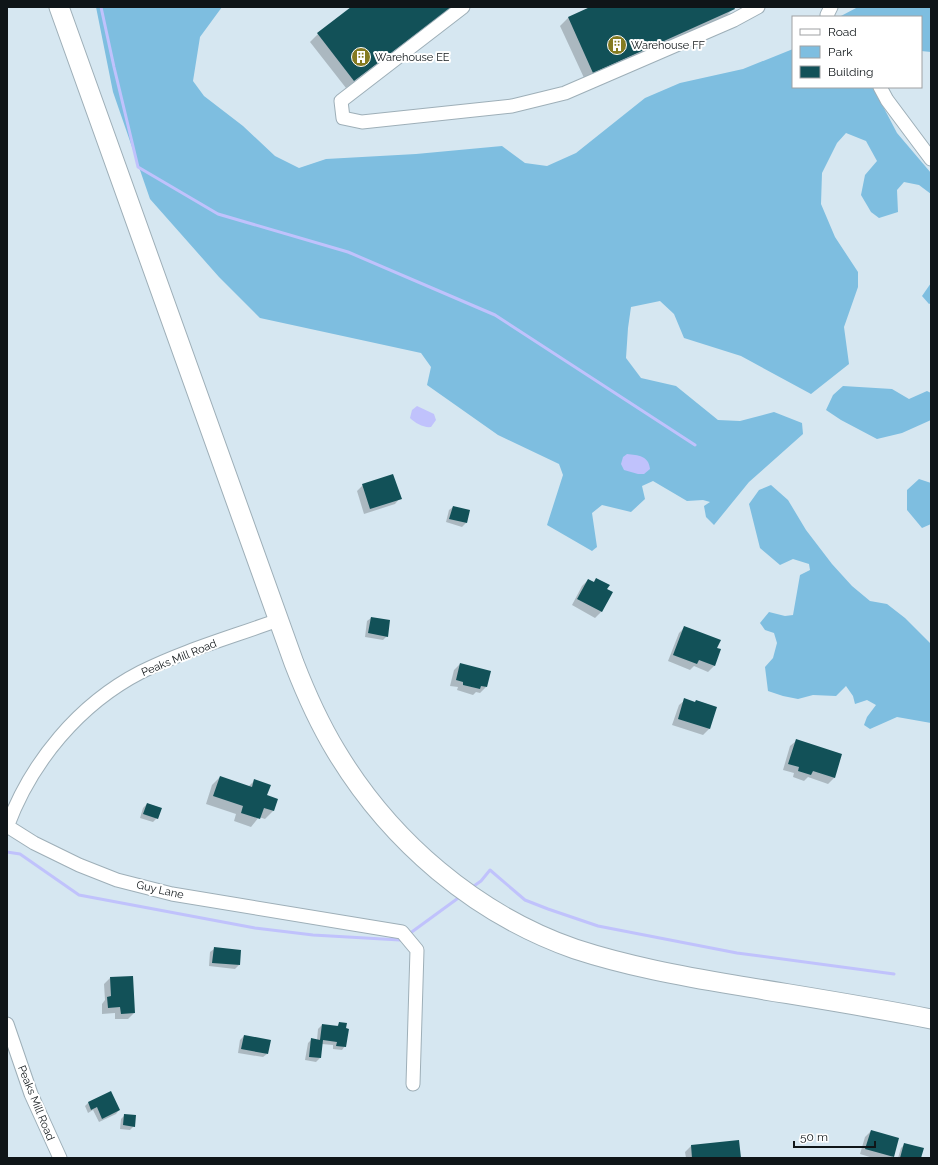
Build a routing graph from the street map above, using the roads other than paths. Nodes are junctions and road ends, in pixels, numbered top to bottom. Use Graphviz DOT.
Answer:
graph roads {
  1 [pos="59,7"];
  2 [pos="463,7"];
  3 [pos="758,7"];
  4 [pos="831,7"];
  5 [pos="828,16"];
  6 [pos="881,88"];
  7 [pos="931,159"];
  8 [pos="278,620"];
  9 [pos="7,827"];
  10 [pos="931,1020"];
  11 [pos="7,1024"];
  12 [pos="413,1084"];
  13 [pos="60,1158"];
  1 -- 8 [label="highway"];
  2 -- 3 [label="street"];
  4 -- 5 [label="street"];
  6 -- 7 [label="street"];
  8 -- 9 [label="street, Peaks Mill Road"];
  8 -- 10 [label="highway"];
  9 -- 12 [label="street, Guy Lane"];
  11 -- 13 [label="street, Peaks Mill Road"];
}
